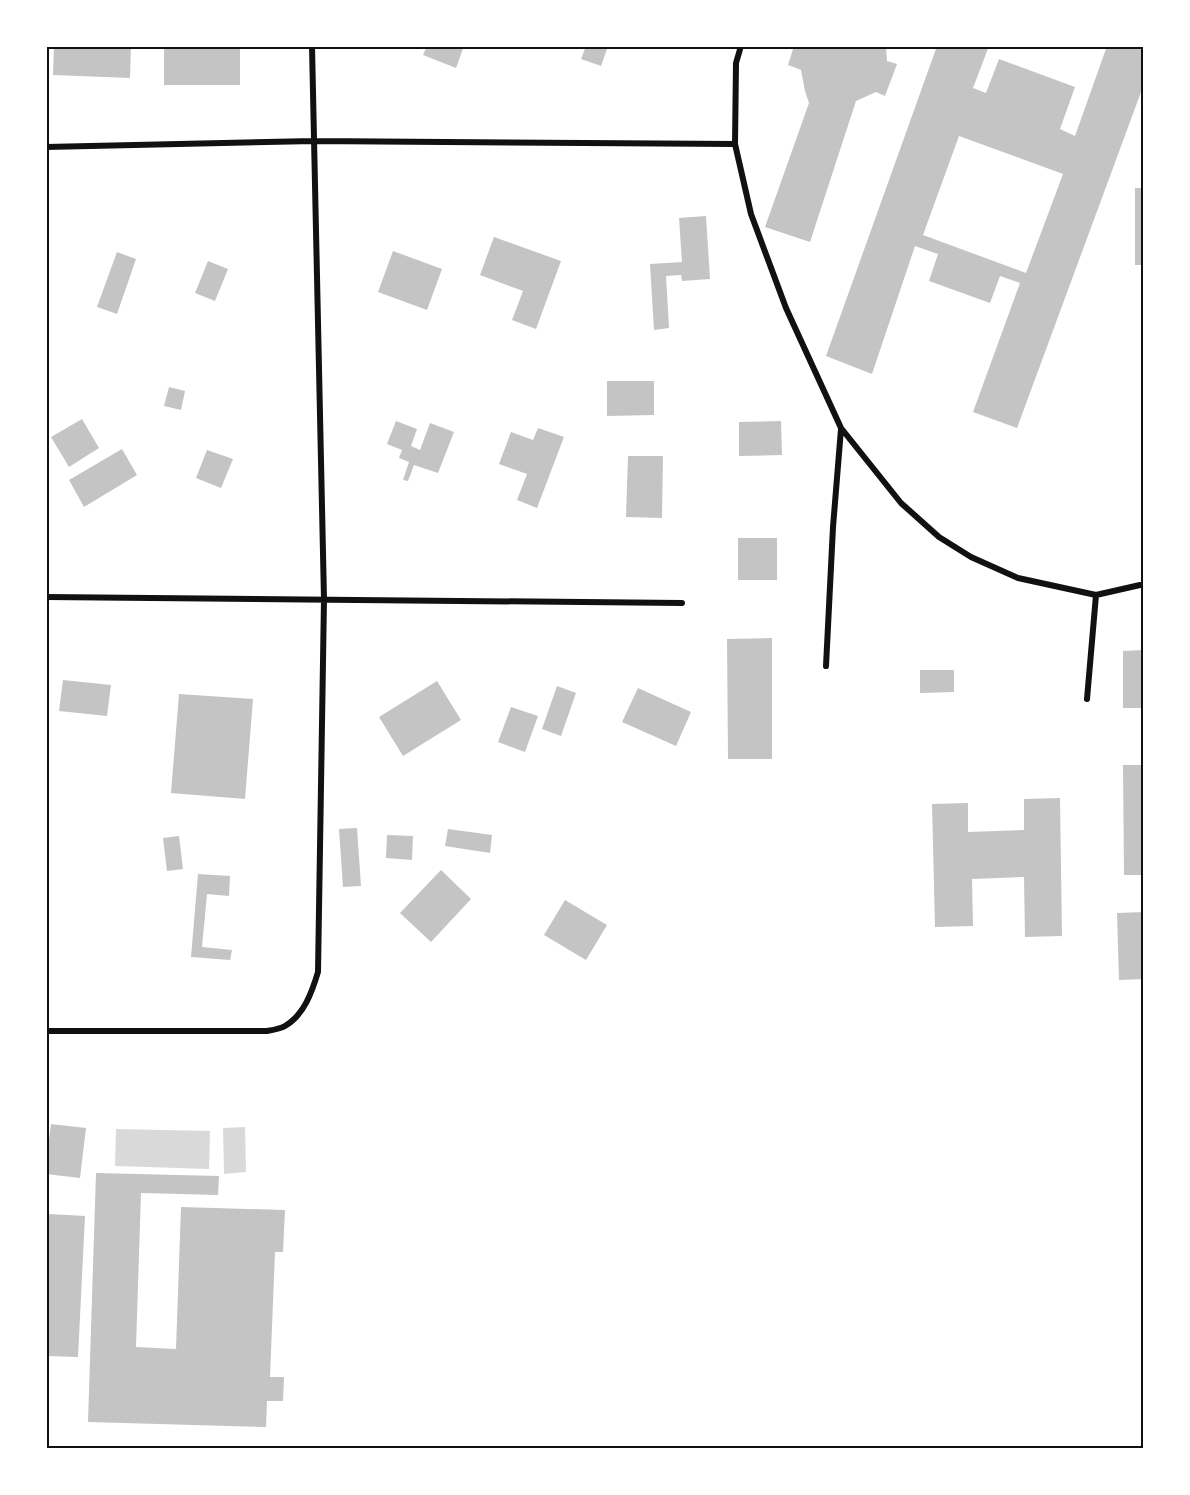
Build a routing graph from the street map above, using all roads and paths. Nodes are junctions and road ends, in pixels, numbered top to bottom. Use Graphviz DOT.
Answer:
graph roads {
  1 [pos="312,46"];
  2 [pos="741,46"];
  3 [pos="314,141"];
  4 [pos="735,144"];
  5 [pos="46,147"];
  6 [pos="841,428"];
  7 [pos="1140,585"];
  8 [pos="1096,595"];
  9 [pos="46,597"];
  10 [pos="324,600"];
  11 [pos="682,603"];
  12 [pos="826,666"];
  13 [pos="1087,699"];
  14 [pos="46,1031"];
  1 -- 3 [label="street"];
  2 -- 4 [label="street"];
  3 -- 4 [label="street"];
  3 -- 5 [label="street"];
  3 -- 10 [label="street"];
  4 -- 6 [label="street"];
  6 -- 8 [label="street"];
  6 -- 12 [label="street"];
  7 -- 8 [label="street"];
  8 -- 13 [label="street"];
  9 -- 10 [label="street"];
  10 -- 11 [label="street"];
  10 -- 14 [label="street"];
}
